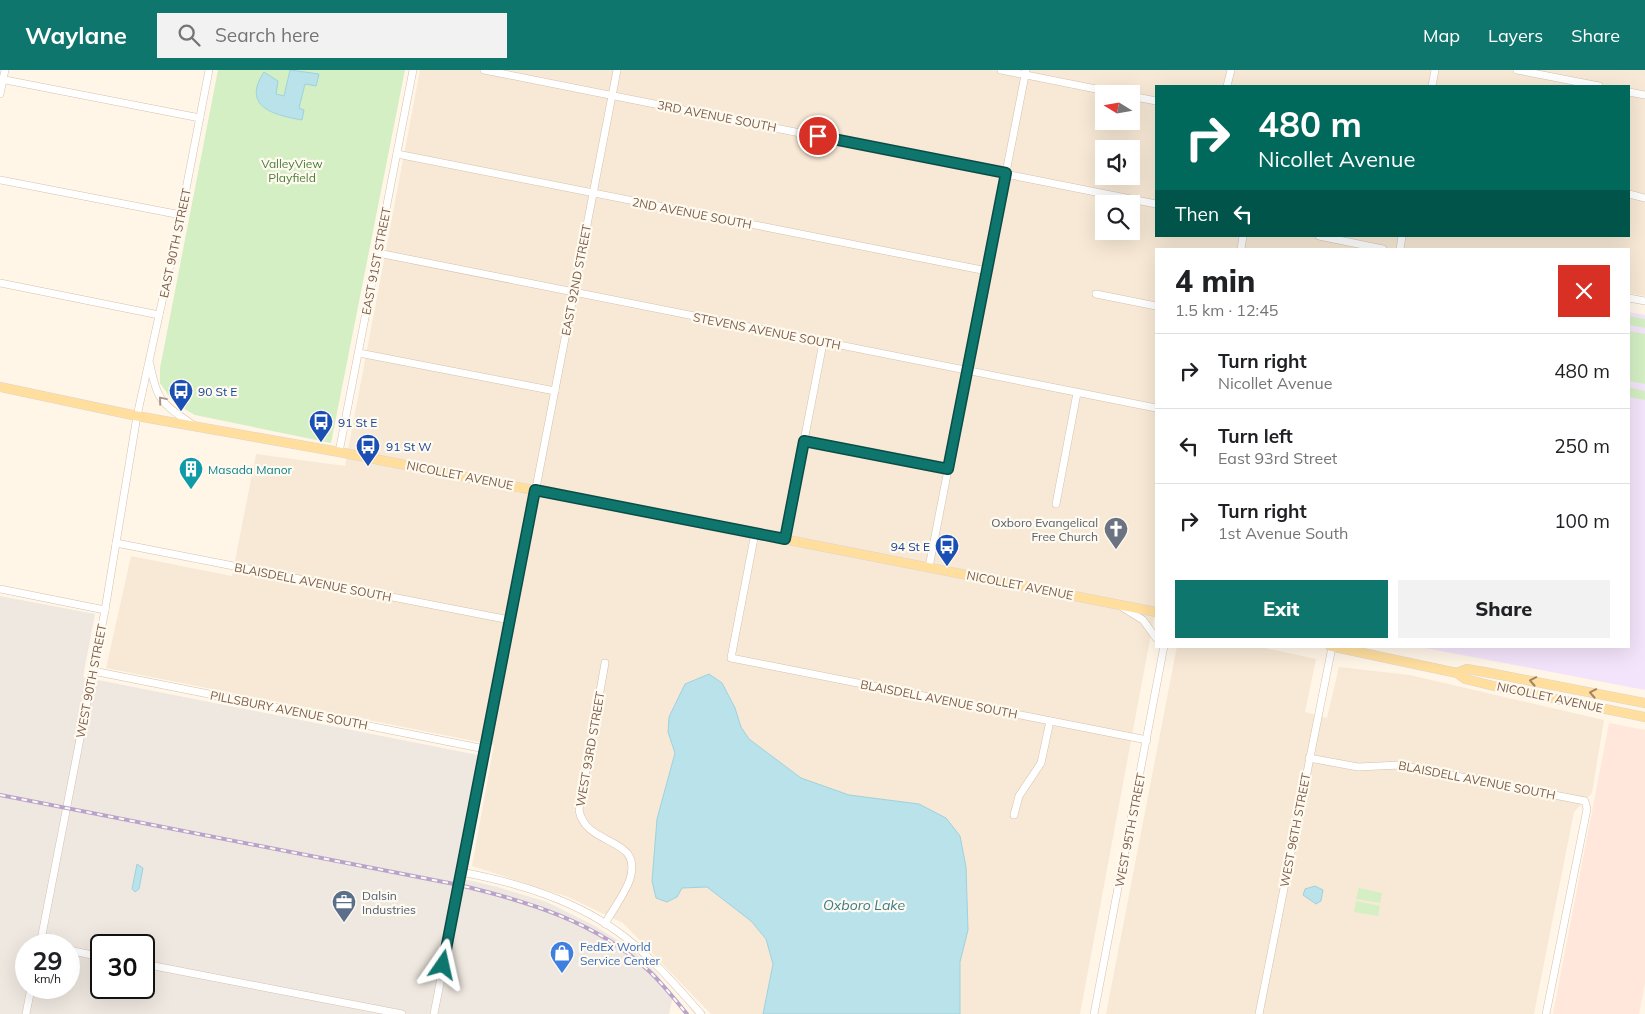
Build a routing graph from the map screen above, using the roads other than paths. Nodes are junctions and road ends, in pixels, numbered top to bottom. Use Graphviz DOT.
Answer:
graph roads {
  1 [pos="4,70"];
  2 [pos="209,70"];
  3 [pos="413,70"];
  4 [pos="484,70"];
  5 [pos="617,70"];
  6 [pos="1001,70"];
  7 [pos="1231,70"];
  8 [pos="1435,70"];
  9 [pos="1517,70"];
  10 [pos="1025,72"];
  11 [pos="1,79"];
  12 [pos="1228,85"];
  13 [pos="1432,85"];
  14 [pos="1594,85"];
  15 [pos="1095,88"];
  16 [pos="1630,92"];
  17 [pos="0,94"];
  18 [pos="612,95"];
  19 [pos="1645,96"];
  20 [pos="1140,98"];
  21 [pos="1155,101"];
  22 [pos="200,118"];
  23 [pos="397,154"];
  24 [pos="1006,173"];
  25 [pos="0,180"];
  26 [pos="593,193"];
  27 [pos="1630,194"];
  28 [pos="1645,198"];
  29 [pos="1155,204"];
  30 [pos="181,216"];
  31 [pos="1324,237"];
  32 [pos="1377,248"];
  33 [pos="378,253"];
  34 [pos="987,271"];
  35 [pos="0,283"];
  36 [pos="574,292"];
  37 [pos="1096,294"];
  38 [pos="1630,298"];
  39 [pos="1645,301"];
  40 [pos="1155,306"];
  41 [pos="159,315"];
  42 [pos="823,343"];
  43 [pos="359,352"];
  44 [pos="149,360"];
  45 [pos="967,371"];
  46 [pos="0,386"];
  47 [pos="555,391"];
  48 [pos="1077,393"];
  49 [pos="1155,408"];
  50 [pos="137,416"];
  51 [pos="195,426"];
  52 [pos="804,441"];
  53 [pos="339,452"];
  54 [pos="948,469"];
  55 [pos="535,490"];
  56 [pos="1056,504"];
  57 [pos="756,534"];
  58 [pos="785,539"];
  59 [pos="116,543"];
  60 [pos="929,567"];
  61 [pos="0,589"];
  62 [pos="1117,604"];
  63 [pos="105,610"];
  64 [pos="1155,612"];
  65 [pos="510,620"];
  66 [pos="1155,637"];
  67 [pos="1158,648"];
  68 [pos="1164,648"];
  69 [pos="1331,648"];
  70 [pos="1341,648"];
  71 [pos="606,663"];
  72 [pos="1160,669"];
  73 [pos="93,671"];
  74 [pos="1457,672"];
  75 [pos="1619,698"];
  76 [pos="1645,703"];
  77 [pos="1626,713"];
  78 [pos="1645,716"];
  79 [pos="1050,721"];
  80 [pos="1147,740"];
  81 [pos="485,749"];
  82 [pos="1309,758"];
  83 [pos="1014,815"];
  84 [pos="461,872"];
  85 [pos="605,924"];
  86 [pos="42,934"];
  87 [pos="155,966"];
  88 [pos="29,999"];
  89 [pos="26,1014"];
  90 [pos="402,1014"];
  91 [pos="434,1014"];
  92 [pos="701,1014"];
  93 [pos="1094,1014"];
  94 [pos="1259,1014"];
  95 [pos="1546,1014"];
  1 -- 11 [label="street"];
  2 -- 22 [label="street, EAST 90TH STREET"];
  3 -- 23 [label="street, EAST 91ST STREET"];
  4 -- 18 [label="street, 3RD AVENUE SOUTH"];
  5 -- 18 [label="street, EAST 92ND STREET"];
  6 -- 10 [label="street"];
  7 -- 12 [label="street"];
  8 -- 13 [label="street"];
  9 -- 14 [label="street"];
  10 -- 15 [label="street"];
  10 -- 24 [label="street"];
  11 -- 17 [label="street"];
  11 -- 22 [label="street"];
  16 -- 19 [label="street"];
  18 -- 24 [label="street, 3RD AVENUE SOUTH"];
  18 -- 26 [label="street, EAST 92ND STREET"];
  20 -- 21 [label="street"];
  22 -- 30 [label="street, EAST 90TH STREET"];
  23 -- 26 [label="street, 2ND AVENUE SOUTH"];
  23 -- 33 [label="street, EAST 91ST STREET"];
  24 -- 29 [label="street, 3RD AVENUE SOUTH"];
  24 -- 34 [label="street"];
  25 -- 30 [label="street"];
  26 -- 34 [label="street, 2ND AVENUE SOUTH"];
  26 -- 36 [label="street, EAST 92ND STREET"];
  27 -- 28 [label="street"];
  30 -- 41 [label="street, EAST 90TH STREET"];
  31 -- 32 [label="street"];
  33 -- 36 [label="street, STEVENS AVENUE SOUTH"];
  33 -- 43 [label="street, EAST 91ST STREET"];
  34 -- 45 [label="street"];
  35 -- 41 [label="street"];
  36 -- 42 [label="street, STEVENS AVENUE SOUTH"];
  36 -- 47 [label="street, EAST 92ND STREET"];
  37 -- 40 [label="street"];
  38 -- 39 [label="street"];
  41 -- 44 [label="street, EAST 90TH STREET"];
  42 -- 45 [label="street, STEVENS AVENUE SOUTH"];
  42 -- 52 [label="street"];
  43 -- 47 [label="street"];
  43 -- 53 [label="street, EAST 91ST STREET"];
  44 -- 50 [label="street, EAST 90TH STREET"];
  51 -- 44 [label="street, one-way"];
  45 -- 48 [label="street, STEVENS AVENUE SOUTH"];
  45 -- 54 [label="street"];
  46 -- 50 [label="main road, NICOLLET AVENUE"];
  47 -- 55 [label="street, EAST 92ND STREET"];
  48 -- 49 [label="street, STEVENS AVENUE SOUTH"];
  48 -- 56 [label="street"];
  50 -- 51 [label="main road, NICOLLET AVENUE"];
  50 -- 59 [label="street, WEST 90TH STREET"];
  51 -- 53 [label="main road, NICOLLET AVENUE"];
  52 -- 54 [label="street"];
  52 -- 58 [label="street"];
  53 -- 55 [label="main road, NICOLLET AVENUE"];
  54 -- 60 [label="street"];
  55 -- 57 [label="main road, NICOLLET AVENUE"];
  55 -- 65 [label="street, EAST 92ND STREET"];
  57 -- 58 [label="main road, NICOLLET AVENUE"];
  57 -- 79 [label="street, BLAISDELL AVENUE SOUTH"];
  58 -- 60 [label="main road, NICOLLET AVENUE"];
  59 -- 63 [label="street, WEST 90TH STREET"];
  59 -- 65 [label="street, BLAISDELL AVENUE SOUTH"];
  60 -- 62 [label="main road, NICOLLET AVENUE"];
  61 -- 63 [label="street"];
  62 -- 64 [label="main road, NICOLLET AVENUE"];
  62 -- 66 [label="street"];
  63 -- 73 [label="street, WEST 90TH STREET"];
  65 -- 81 [label="street, EAST 92ND STREET"];
  67 -- 72 [label="street"];
  68 -- 72 [label="street, WEST 95TH STREET"];
  69 -- 82 [label="street, WEST 96TH STREET"];
  70 -- 74 [label="main road, NICOLLET AVENUE"];
  71 -- 85 [label="street, WEST 93RD STREET"];
  72 -- 80 [label="street, WEST 95TH STREET"];
  73 -- 81 [label="street, PILLSBURY AVENUE SOUTH"];
  73 -- 86 [label="street, WEST 90TH STREET"];
  75 -- 74 [label="main road, NICOLLET AVENUE, one-way"];
  74 -- 77 [label="main road, NICOLLET AVENUE"];
  75 -- 76 [label="main road, NICOLLET AVENUE"];
  75 -- 77 [label="main road"];
  77 -- 78 [label="main road, NICOLLET AVENUE"];
  79 -- 80 [label="street, BLAISDELL AVENUE SOUTH"];
  79 -- 83 [label="street"];
  80 -- 93 [label="street, WEST 95TH STREET"];
  81 -- 84 [label="street, EAST 92ND STREET"];
  82 -- 94 [label="street, WEST 96TH STREET"];
  82 -- 95 [label="street, BLAISDELL AVENUE SOUTH"];
  84 -- 85 [label="street"];
  84 -- 91 [label="street, EAST 92ND STREET"];
  85 -- 92 [label="street"];
  87 -- 90 [label="street"];
  88 -- 89 [label="street"];
}
